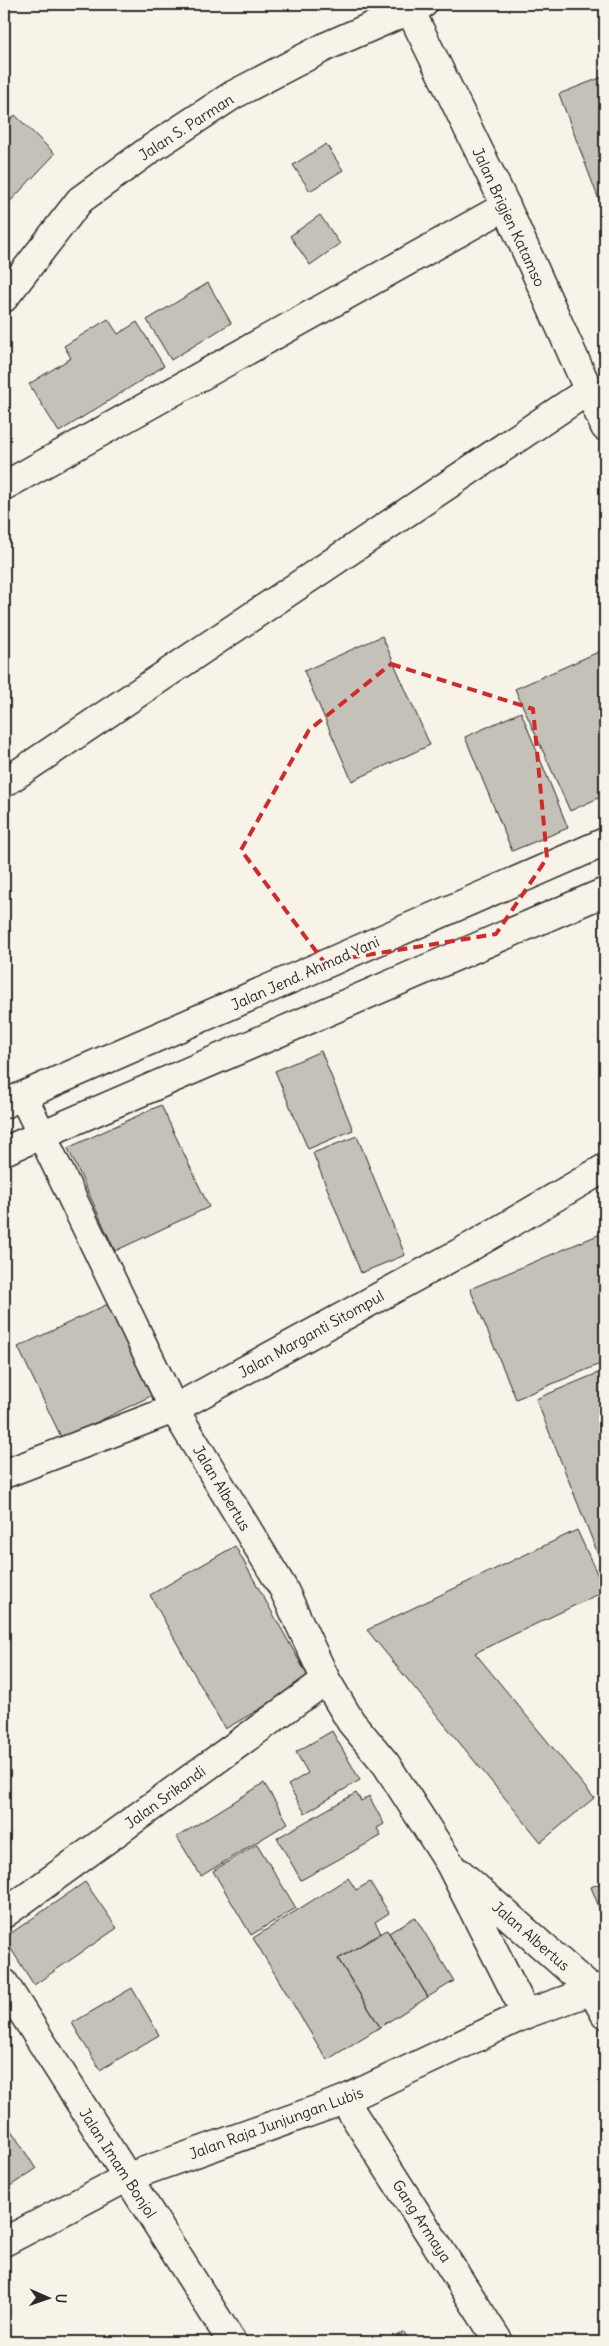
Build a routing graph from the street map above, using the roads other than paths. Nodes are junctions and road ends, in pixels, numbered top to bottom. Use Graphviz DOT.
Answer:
graph roads {
  1 [pos="413,5"];
  2 [pos="506,206"];
  3 [pos="4,298"];
  4 [pos="589,390"];
  5 [pos="605,427"];
  6 [pos="4,486"];
  7 [pos="4,783"];
  8 [pos="605,842"];
  9 [pos="605,892"];
  10 [pos="13,1100"];
  11 [pos="42,1135"];
  12 [pos="4,1151"];
  13 [pos="605,1168"];
  14 [pos="174,1409"];
  15 [pos="4,1474"];
  16 [pos="326,1680"];
  17 [pos="450,1864"];
  18 [pos="4,1914"];
  19 [pos="4,1983"];
  20 [pos="598,1987"];
  21 [pos="526,2014"];
  22 [pos="605,2014"];
  23 [pos="344,2100"];
  24 [pos="128,2177"];
  25 [pos="4,2242"];
  26 [pos="232,2342"];
  27 [pos="499,2342"];
  1 -- 2 [label="street, Jalan Brigjen Katamso"];
  1 -- 3 [label="street, Jalan S. Parman"];
  2 -- 4 [label="street, Jalan Brigjen Katamso"];
  2 -- 6 [label="street"];
  4 -- 5 [label="street, Jalan Brigjen Katamso"];
  4 -- 7 [label="street"];
  8 -- 10 [label="street, Jalan Jend. Ahmad Yani"];
  9 -- 11 [label="street"];
  10 -- 11 [label="street, Jalan Albertus"];
  11 -- 12 [label="street"];
  11 -- 14 [label="street, Jalan Albertus"];
  13 -- 14 [label="street, Jalan Marganti Sitompul"];
  14 -- 15 [label="street, Jalan Marganti Sitompul"];
  14 -- 16 [label="street, Jalan Albertus"];
  16 -- 17 [label="street, Jalan Albertus"];
  16 -- 18 [label="street, Jalan Srikandi"];
  17 -- 20 [label="street, Jalan Albertus"];
  17 -- 21 [label="street, Jalan Albertus"];
  19 -- 24 [label="street, Jalan Imam Bonjol"];
  20 -- 21 [label="street, Jalan Raja Junjungan Lubis"];
  20 -- 22 [label="street, Jalan Albertus"];
  21 -- 23 [label="street, Jalan Raja Junjungan Lubis"];
  23 -- 24 [label="street, Jalan Raja Junjungan Lubis"];
  23 -- 27 [label="street, Gang Armaya"];
  24 -- 25 [label="street, Jalan Raja Junjungan Lubis"];
  24 -- 26 [label="street, Jalan Imam Bonjol"];
}
